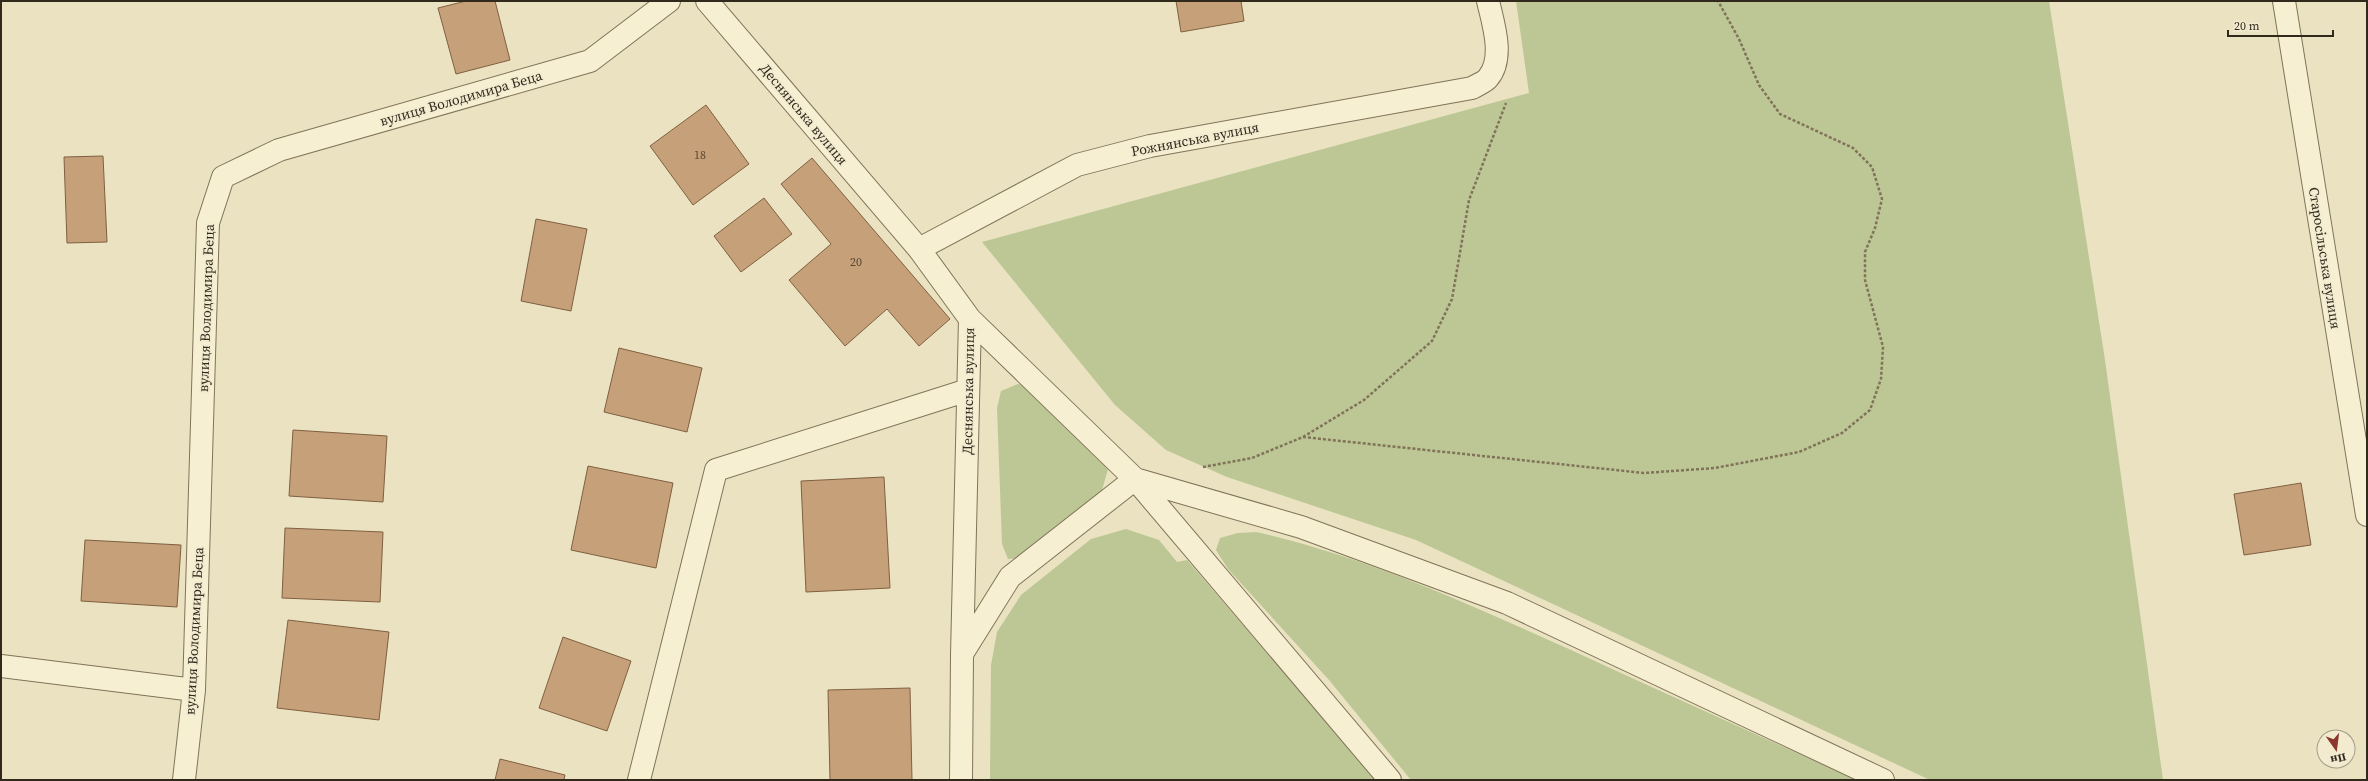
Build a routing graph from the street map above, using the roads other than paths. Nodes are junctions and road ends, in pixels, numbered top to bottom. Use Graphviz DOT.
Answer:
graph roads {
  1 [pos="669,1"];
  2 [pos="708,1"];
  3 [pos="1488,1"];
  4 [pos="2284,1"];
  5 [pos="919,249"];
  6 [pos="970,319"];
  7 [pos="968,390"];
  8 [pos="1135,479"];
  9 [pos="2367,515"];
  10 [pos="962,655"];
  11 [pos="1,666"];
  12 [pos="194,690"];
  13 [pos="184,780"];
  14 [pos="639,780"];
  15 [pos="961,780"];
  16 [pos="1390,780"];
  17 [pos="1883,780"];
  1 -- 12 [label="street, вулиця Володимира Беца"];
  2 -- 5 [label="street, Деснянська вулиця"];
  3 -- 5 [label="street, Рожнянська вулиця"];
  4 -- 9 [label="street, Старосільська вулиця"];
  5 -- 6 [label="street, Деснянська вулиця"];
  6 -- 7 [label="street, Деснянська вулиця"];
  6 -- 8 [label="street"];
  7 -- 10 [label="street, Деснянська вулиця"];
  7 -- 14 [label="street"];
  8 -- 10 [label="street"];
  8 -- 16 [label="street"];
  8 -- 17 [label="street"];
  10 -- 15 [label="street, Деснянська вулиця"];
  11 -- 12 [label="street"];
  12 -- 13 [label="street, вулиця Володимира Беца"];
}
